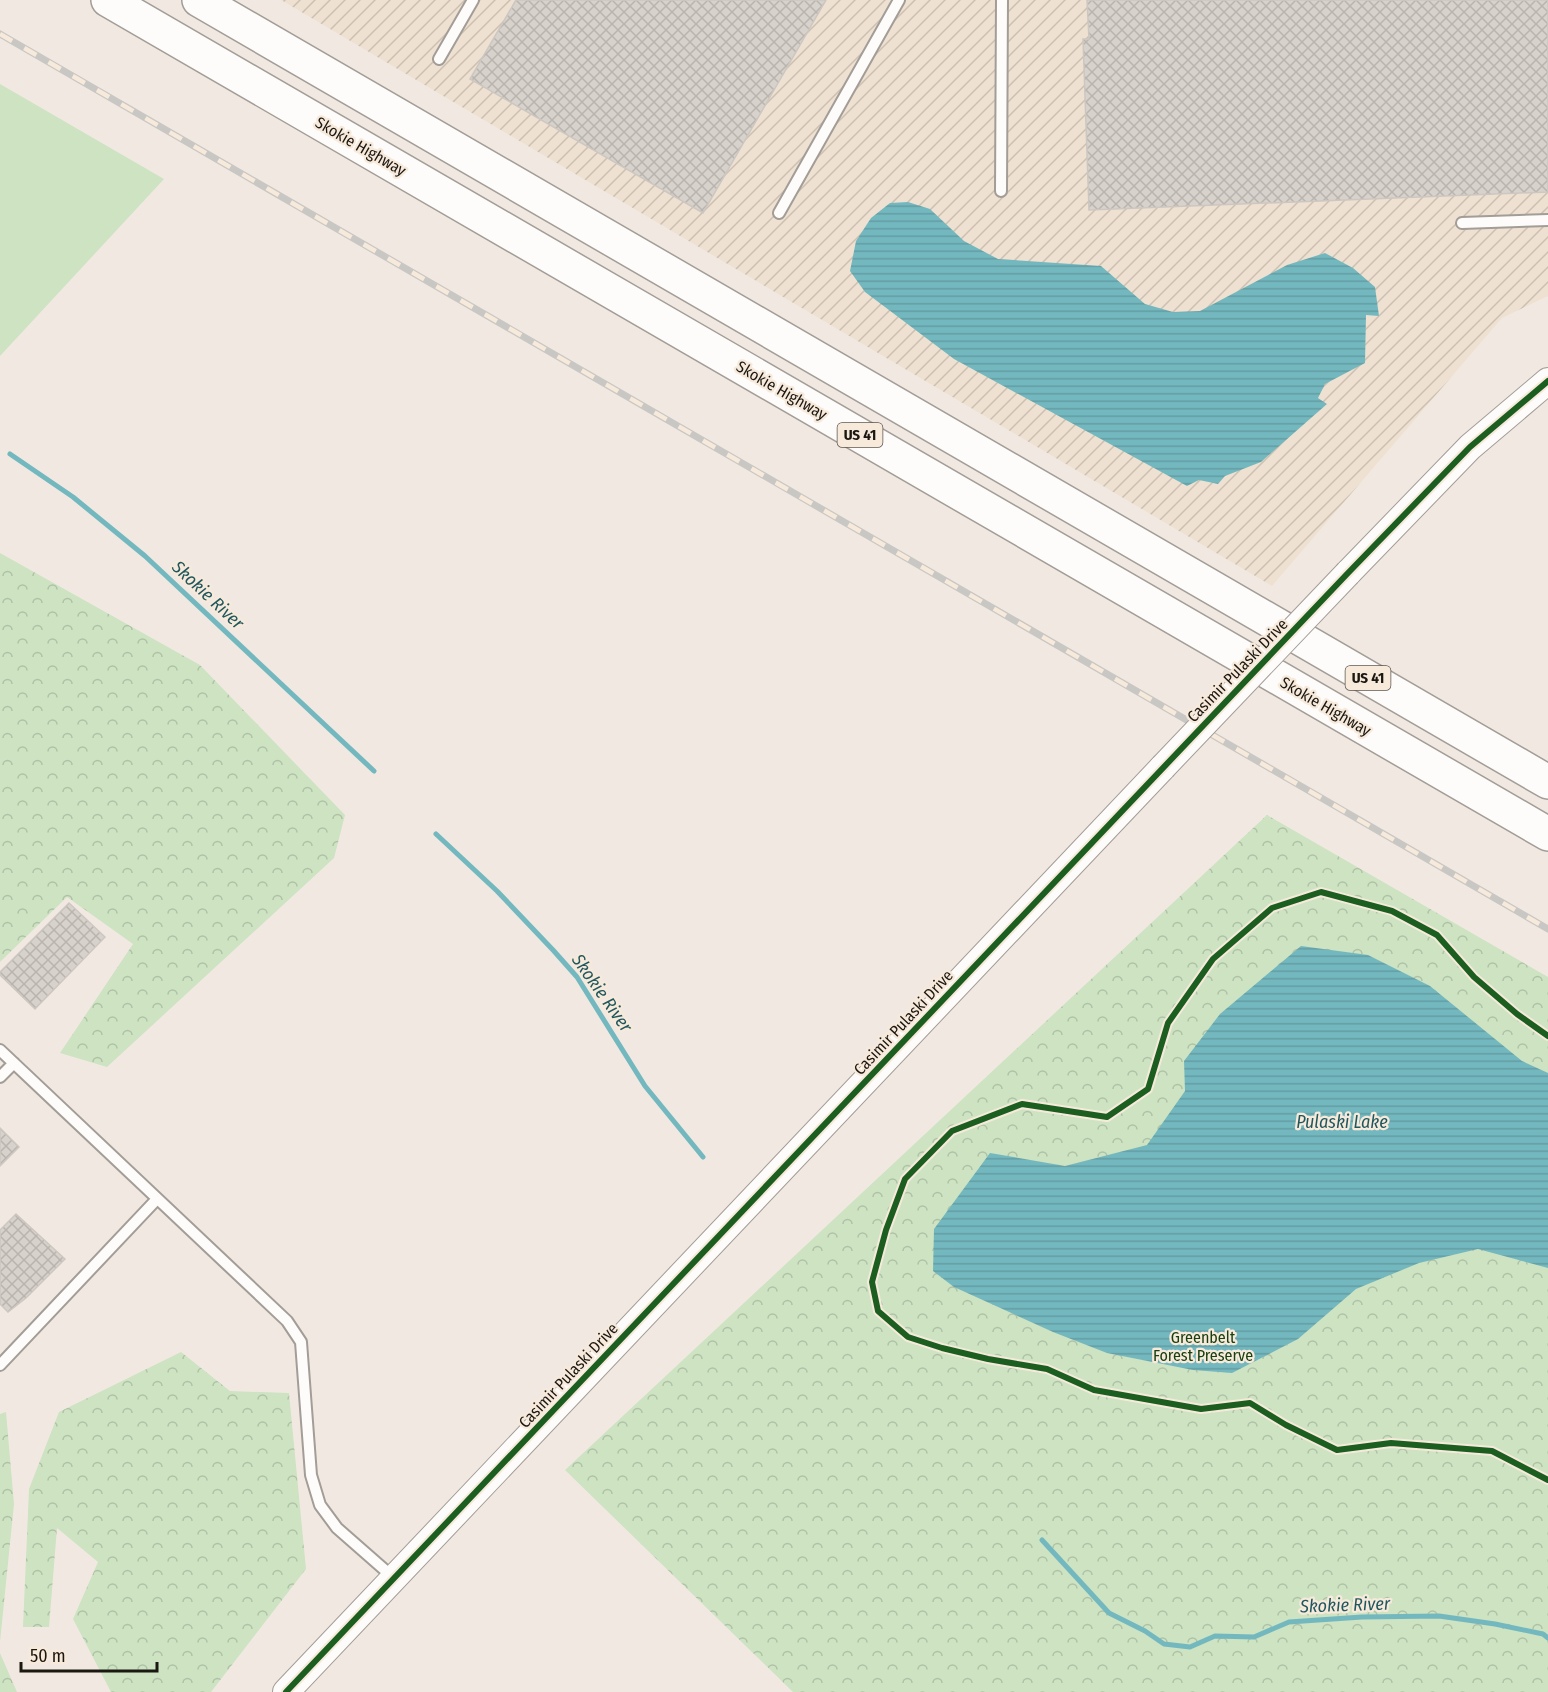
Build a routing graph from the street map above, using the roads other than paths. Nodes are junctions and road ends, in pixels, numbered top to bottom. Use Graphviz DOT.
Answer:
graph roads {
  1 [pos="108,0"];
  2 [pos="199,0"];
  3 [pos="473,0"];
  4 [pos="899,0"];
  5 [pos="1002,0"];
  6 [pos="439,59"];
  7 [pos="1001,191"];
  8 [pos="778,213"];
  9 [pos="1548,220"];
  10 [pos="1462,223"];
  11 [pos="1548,381"];
  12 [pos="1548,782"];
  13 [pos="1548,834"];
  14 [pos="0,1050"];
  15 [pos="14,1063"];
  16 [pos="0,1077"];
  17 [pos="157,1199"];
  18 [pos="0,1365"];
  19 [pos="394,1579"];
  20 [pos="286,1692"];
  1 -- 13 [label="highway, Skokie Highway / US 41"];
  2 -- 12 [label="highway, US 41"];
  3 -- 6 [label="lane"];
  4 -- 8 [label="lane"];
  5 -- 7 [label="lane"];
  9 -- 10 [label="lane"];
  11 -- 19 [label="street, Casimir Pulaski Drive, bridge"];
  14 -- 15 [label="lane"];
  15 -- 16 [label="lane"];
  15 -- 17 [label="lane"];
  17 -- 18 [label="lane"];
  17 -- 19 [label="lane"];
  19 -- 20 [label="street, Casimir Pulaski Drive"];
}
